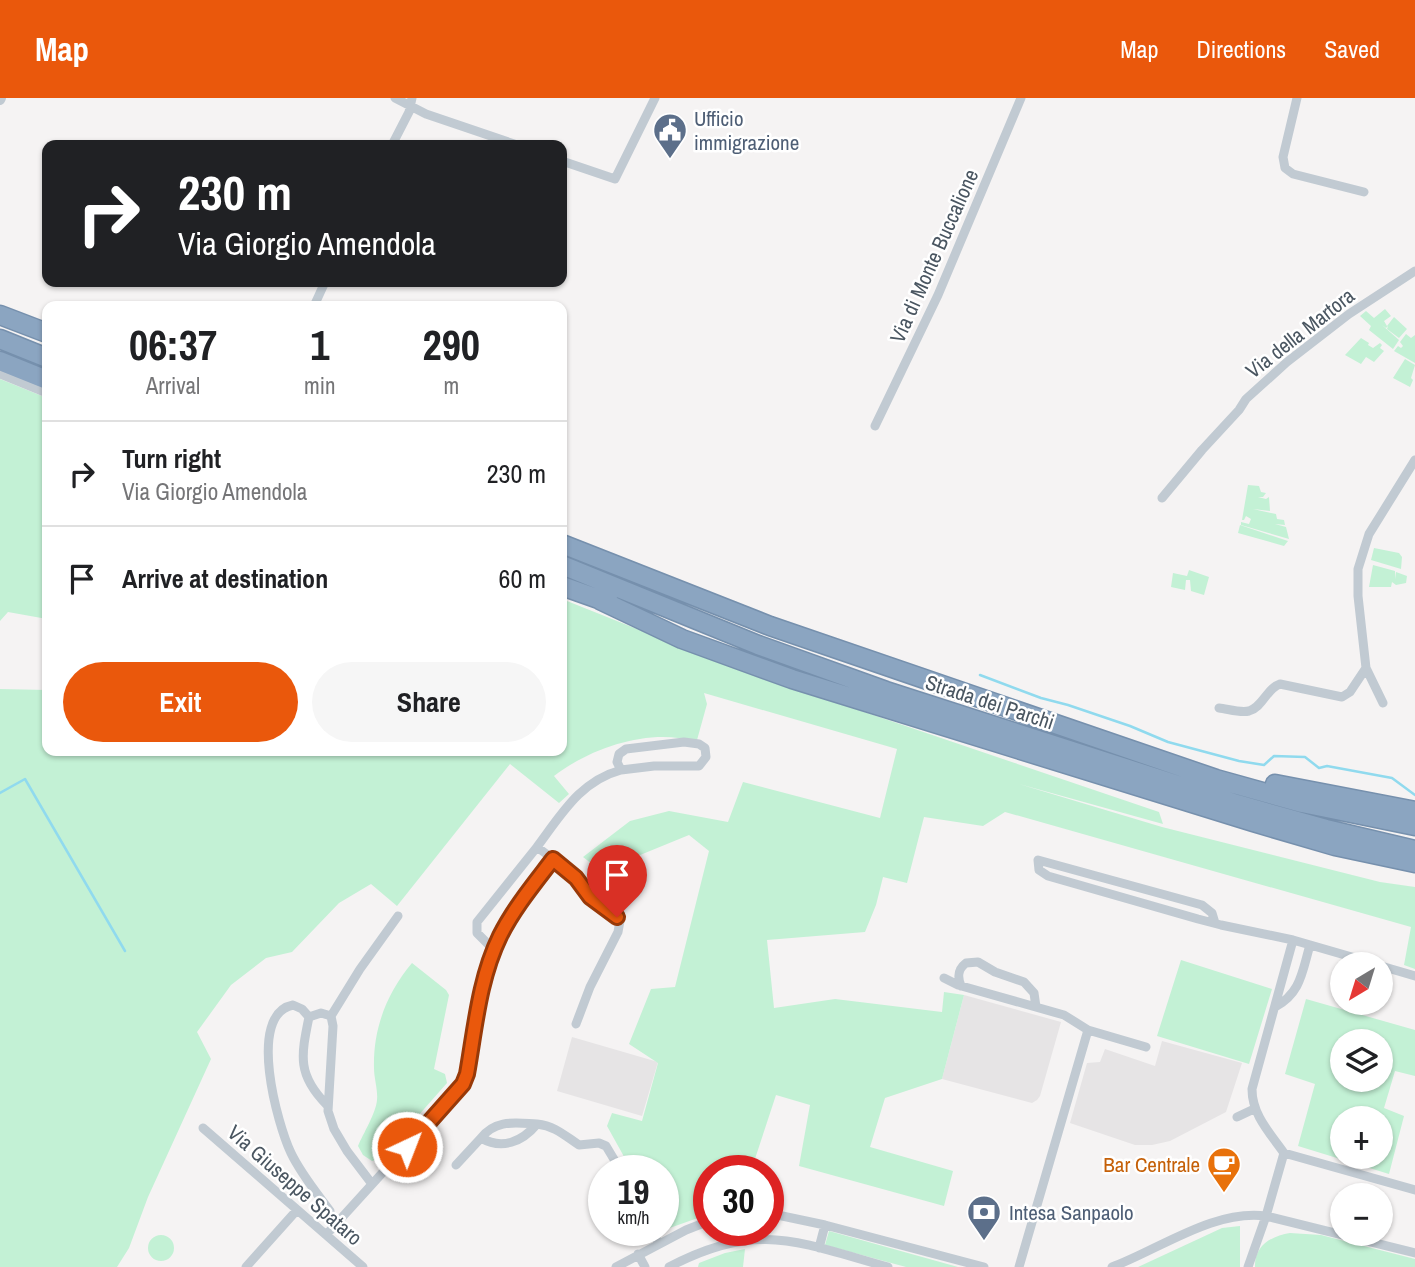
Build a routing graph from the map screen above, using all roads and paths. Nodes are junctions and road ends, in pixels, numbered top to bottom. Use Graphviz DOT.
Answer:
graph roads {
  1 [pos="395,98"];
  2 [pos="655,98"];
  3 [pos="1021,98"];
  4 [pos="1297,98"];
  5 [pos="411,102"];
  6 [pos="394,140"];
  7 [pos="502,140"];
  8 [pos="567,163"];
  9 [pos="1364,192"];
  10 [pos="1415,271"];
  11 [pos="0,315"];
  12 [pos="42,332"];
  13 [pos="0,339"];
  14 [pos="42,356"];
  15 [pos="0,361"];
  16 [pos="0,374"];
  17 [pos="42,378"];
  18 [pos="42,391"];
  19 [pos="875,426"];
  20 [pos="1415,460"];
  21 [pos="1162,498"];
  22 [pos="567,546"];
  23 [pos="567,567"];
  24 [pos="570,589"];
  25 [pos="600,600"];
  26 [pos="758,645"];
  27 [pos="1366,668"];
  28 [pos="1383,703"];
  29 [pos="1219,708"];
  30 [pos="1152,757"];
  31 [pos="621,771"];
  32 [pos="1415,811"];
  33 [pos="1415,826"];
  34 [pos="537,847"];
  35 [pos="1415,850"];
  36 [pos="553,859"];
  37 [pos="1415,863"];
  38 [pos="1140,888"];
  39 [pos="1137,901"];
  40 [pos="398,916"];
  41 [pos="1214,923"];
  42 [pos="1293,940"];
  43 [pos="1310,945"];
  44 [pos="494,950"];
  45 [pos="1334,952"];
  46 [pos="1393,969"];
  47 [pos="1415,976"];
  48 [pos="944,978"];
  49 [pos="961,986"];
  50 [pos="1036,1007"];
  51 [pos="1275,1007"];
  52 [pos="331,1016"];
  53 [pos="309,1017"];
  54 [pos="576,1024"];
  55 [pos="1088,1030"];
  56 [pos="1146,1046"];
  57 [pos="327,1105"];
  58 [pos="1254,1109"];
  59 [pos="1237,1117"];
  60 [pos="537,1124"];
  61 [pos="203,1128"];
  62 [pos="481,1138"];
  63 [pos="1284,1153"];
  64 [pos="612,1155"];
  65 [pos="456,1165"];
  66 [pos="372,1184"];
  67 [pos="1415,1190"];
  68 [pos="297,1210"];
  69 [pos="330,1211"];
  70 [pos="784,1216"];
  71 [pos="1266,1216"];
  72 [pos="825,1225"];
  73 [pos="326,1235"];
  74 [pos="653,1246"];
  75 [pos="818,1248"];
  76 [pos="1415,1253"];
  77 [pos="638,1254"];
  78 [pos="978,1266"];
  79 [pos="1117,1266"];
  80 [pos="246,1267"];
  81 [pos="363,1267"];
  82 [pos="616,1267"];
  83 [pos="645,1267"];
  84 [pos="669,1267"];
  85 [pos="888,1267"];
  86 [pos="1019,1267"];
  87 [pos="1248,1267"];
  1 -- 5 [label="street"];
  2 -- 8 [label="street"];
  3 -- 19 [label="street, Via di Monte Buccalione"];
  4 -- 9 [label="street"];
  5 -- 6 [label="street"];
  5 -- 7 [label="street"];
  10 -- 21 [label="street, Via della Martora"];
  11 -- 12 [label="highway"];
  13 -- 14 [label="highway"];
  15 -- 17 [label="highway"];
  16 -- 18 [label="street"];
  20 -- 27 [label="street"];
  22 -- 30 [label="highway, Strada dei Parchi"];
  23 -- 26 [label="highway, Strada dei Parchi"];
  24 -- 25 [label="highway"];
  25 -- 26 [label="highway"];
  25 -- 37 [label="highway"];
  26 -- 35 [label="highway, Strada dei Parchi"];
  27 -- 28 [label="street"];
  27 -- 29 [label="street"];
  30 -- 32 [label="highway"];
  30 -- 33 [label="highway, Strada dei Parchi"];
  31 -- 31 [label="street"];
  31 -- 34 [label="street"];
  34 -- 36 [label="street"];
  34 -- 44 [label="street"];
  36 -- 44 [label="street"];
  36 -- 54 [label="street"];
  38 -- 39 [label="street"];
  38 -- 39 [label="street"];
  38 -- 41 [label="street"];
  39 -- 41 [label="street"];
  40 -- 52 [label="street"];
  41 -- 42 [label="street"];
  42 -- 43 [label="street"];
  42 -- 51 [label="street"];
  43 -- 45 [label="street"];
  43 -- 51 [label="street"];
  44 -- 66 [label="street"];
  46 -- 47 [label="street"];
  48 -- 49 [label="street"];
  49 -- 50 [label="street"];
  49 -- 50 [label="street"];
  50 -- 55 [label="street"];
  51 -- 58 [label="street"];
  52 -- 53 [label="street"];
  52 -- 57 [label="street"];
  53 -- 57 [label="street"];
  53 -- 69 [label="street"];
  55 -- 56 [label="street"];
  55 -- 86 [label="street"];
  57 -- 66 [label="street"];
  58 -- 59 [label="street"];
  58 -- 63 [label="street"];
  60 -- 62 [label="street"];
  60 -- 62 [label="street"];
  60 -- 64 [label="street"];
  61 -- 68 [label="street, Via Giuseppe Spataro"];
  62 -- 65 [label="street"];
  63 -- 67 [label="street"];
  63 -- 71 [label="street"];
  66 -- 73 [label="street"];
  68 -- 73 [label="street, Via Giuseppe Spataro"];
  68 -- 80 [label="street"];
  70 -- 72 [label="street"];
  71 -- 76 [label="street"];
  71 -- 79 [label="street"];
  71 -- 87 [label="street"];
  72 -- 75 [label="street"];
  72 -- 78 [label="street"];
  73 -- 81 [label="street, Via Giuseppe Spataro"];
  74 -- 77 [label="street"];
  75 -- 84 [label="street"];
  75 -- 85 [label="street"];
  77 -- 82 [label="street"];
  77 -- 83 [label="street"];
}
